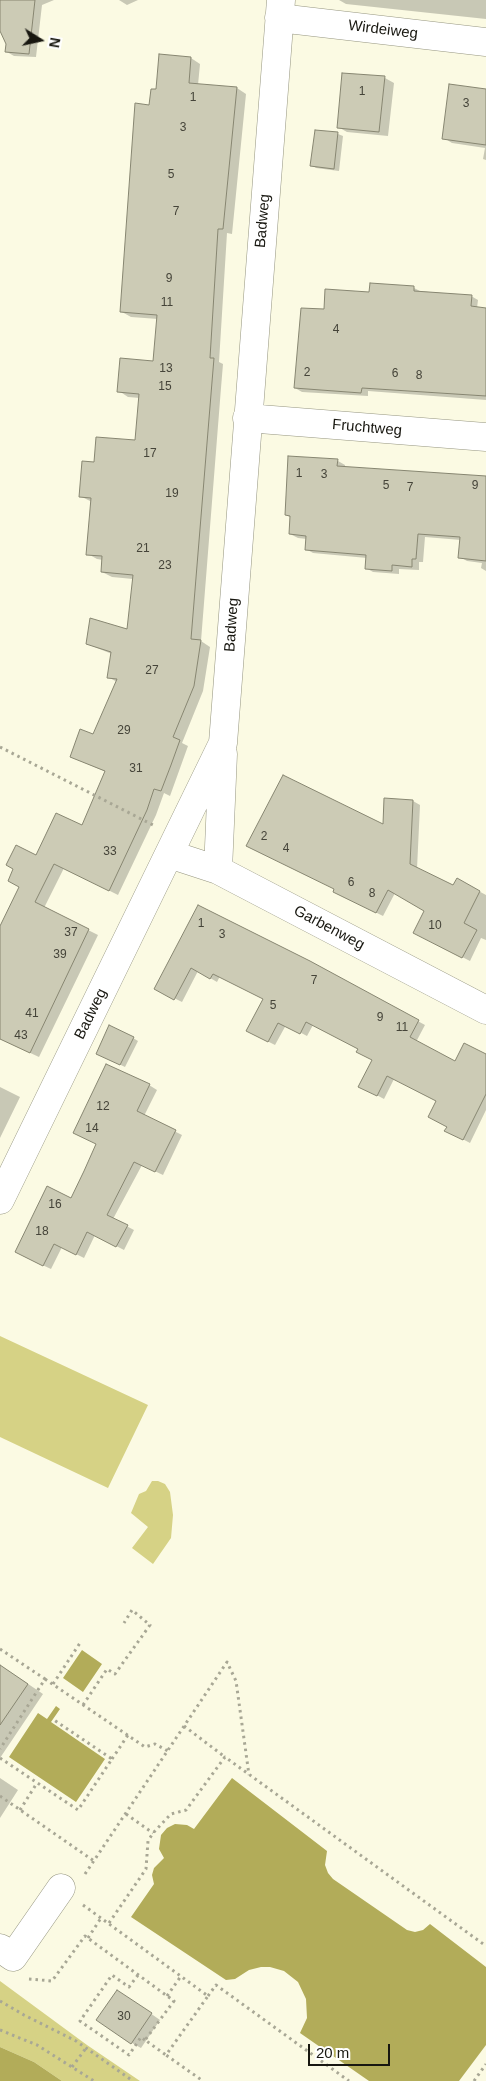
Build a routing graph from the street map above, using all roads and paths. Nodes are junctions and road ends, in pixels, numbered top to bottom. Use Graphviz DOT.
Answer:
graph roads {
  1 [pos="280,9"];
  2 [pos="486,42"];
  3 [pos="247,418"];
  4 [pos="486,437"];
  5 [pos="224,743"];
  6 [pos="0,747"];
  7 [pos="173,846"];
  8 [pos="218,870"];
  9 [pos="486,1010"];
  10 [pos="0,1200"];
  11 [pos="124,1623"];
  12 [pos="80,1643"];
  13 [pos="0,1650"];
  14 [pos="45,1679"];
  15 [pos="53,1684"];
  16 [pos="83,1705"];
  17 [pos="54,1720"];
  18 [pos="184,1726"];
  19 [pos="128,1735"];
  20 [pos="0,1749"];
  21 [pos="168,1751"];
  22 [pos="225,1757"];
  23 [pos="0,1758"];
  24 [pos="112,1759"];
  25 [pos="249,1774"];
  26 [pos="37,1783"];
  27 [pos="0,1796"];
  28 [pos="20,1810"];
  29 [pos="126,1814"];
  30 [pos="153,1833"];
  31 [pos="94,1861"];
  32 [pos="84,1875"];
  33 [pos="61,1888"];
  34 [pos="85,1906"];
  35 [pos="101,1918"];
  36 [pos="109,1923"];
  37 [pos="88,1938"];
  38 [pos="486,1946"];
  39 [pos="6,1953"];
  40 [pos="138,1975"];
  41 [pos="181,1976"];
  42 [pos="167,1996"];
  43 [pos="208,1996"];
  44 [pos="0,2001"];
  45 [pos="0,2030"];
  46 [pos="146,2040"];
  47 [pos="86,2048"];
  48 [pos="166,2054"];
  49 [pos="486,2064"];
  50 [pos="72,2067"];
  51 [pos="94,2081"];
  52 [pos="133,2081"];
  53 [pos="203,2081"];
  54 [pos="349,2081"];
  55 [pos="474,2081"];
  1 -- 2 [label="street, Wirdeiweg"];
  1 -- 3 [label="street, Badweg"];
  3 -- 4 [label="street, Fruchtweg"];
  3 -- 5 [label="street, Badweg"];
  5 -- 7 [label="street, Badweg"];
  5 -- 8 [label="street"];
  6 -- 7 [label="path"];
  7 -- 8 [label="street, Garbenweg"];
  7 -- 10 [label="street, Badweg"];
  8 -- 9 [label="street, Garbenweg"];
  11 -- 16 [label="path"];
  12 -- 15 [label="path"];
  13 -- 14 [label="path"];
  14 -- 15 [label="path"];
  14 -- 20 [label="path"];
  15 -- 16 [label="path"];
  16 -- 19 [label="path"];
  17 -- 24 [label="path"];
  18 -- 21 [label="path"];
  18 -- 22 [label="path"];
  18 -- 25 [label="path"];
  19 -- 21 [label="path"];
  19 -- 24 [label="path"];
  21 -- 29 [label="path"];
  22 -- 25 [label="path"];
  22 -- 30 [label="path"];
  23 -- 26 [label="path"];
  24 -- 26 [label="path"];
  25 -- 38 [label="path"];
  26 -- 28 [label="path"];
  27 -- 28 [label="path"];
  28 -- 31 [label="path"];
  29 -- 30 [label="path"];
  29 -- 31 [label="path"];
  30 -- 36 [label="path"];
  31 -- 32 [label="path"];
  33 -- 39 [label="street"];
  34 -- 35 [label="path"];
  35 -- 36 [label="path"];
  35 -- 37 [label="path"];
  36 -- 41 [label="path"];
  37 -- 39 [label="path"];
  37 -- 40 [label="path"];
  40 -- 42 [label="path"];
  40 -- 46 [label="path"];
  41 -- 42 [label="path"];
  41 -- 43 [label="path"];
  42 -- 46 [label="path"];
  43 -- 48 [label="path"];
  43 -- 54 [label="path"];
  44 -- 47 [label="path"];
  45 -- 50 [label="path"];
  46 -- 48 [label="path"];
  47 -- 50 [label="path"];
  47 -- 52 [label="path"];
  48 -- 53 [label="path"];
  49 -- 55 [label="path"];
  50 -- 51 [label="path"];
}
